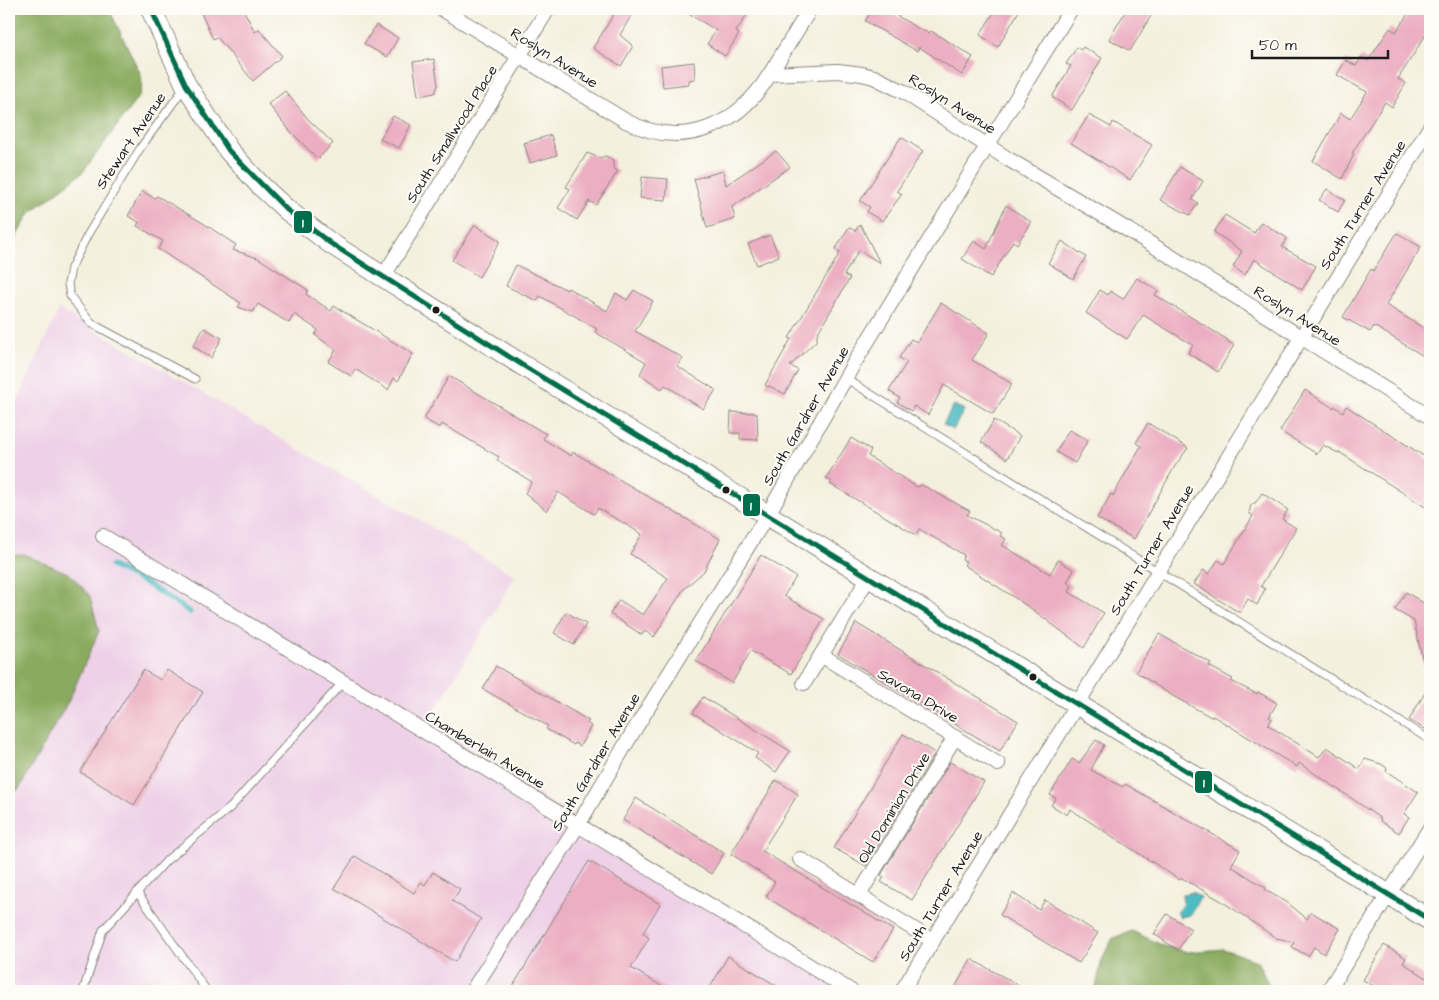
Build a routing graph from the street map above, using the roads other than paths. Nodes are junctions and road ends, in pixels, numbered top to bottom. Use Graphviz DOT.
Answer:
graph roads {
  1 [pos="151,9"];
  2 [pos="442,9"];
  3 [pos="548,9"];
  4 [pos="810,9"];
  5 [pos="1071,9"];
  6 [pos="519,56"];
  7 [pos="770,74"];
  8 [pos="186,86"];
  9 [pos="1430,127"];
  10 [pos="987,145"];
  11 [pos="384,277"];
  12 [pos="1300,337"];
  13 [pos="845,378"];
  14 [pos="194,379"];
  15 [pos="1430,416"];
  16 [pos="768,514"];
  17 [pos="103,536"];
  18 [pos="1157,572"];
  19 [pos="869,577"];
  20 [pos="821,655"];
  21 [pos="343,682"];
  22 [pos="804,683"];
  23 [pos="1077,704"];
  24 [pos="956,737"];
  25 [pos="1430,740"];
  26 [pos="998,764"];
  27 [pos="578,825"];
  28 [pos="1430,828"];
  29 [pos="800,859"];
  30 [pos="137,892"];
  31 [pos="1388,894"];
  32 [pos="859,895"];
  33 [pos="1430,920"];
  34 [pos="933,941"];
  35 [pos="83,991"];
  36 [pos="207,991"];
  37 [pos="472,991"];
  38 [pos="851,991"];
  39 [pos="902,991"];
  40 [pos="1328,991"];
  1 -- 8 [label="street"];
  2 -- 6 [label="street, Roslyn Avenue"];
  3 -- 6 [label="street, South Smallwood Place"];
  4 -- 7 [label="street"];
  5 -- 10 [label="street, South Gardner Avenue"];
  6 -- 7 [label="street, Roslyn Avenue"];
  6 -- 11 [label="street, South Smallwood Place"];
  7 -- 10 [label="street, Roslyn Avenue"];
  8 -- 11 [label="street"];
  8 -- 14 [label="lane, Stewart Avenue"];
  9 -- 12 [label="street, South Turner Avenue"];
  10 -- 12 [label="street, Roslyn Avenue"];
  10 -- 13 [label="street, South Gardner Avenue"];
  11 -- 16 [label="street"];
  12 -- 15 [label="street, Roslyn Avenue"];
  12 -- 18 [label="street, South Turner Avenue"];
  13 -- 16 [label="street, South Gardner Avenue"];
  13 -- 18 [label="lane"];
  16 -- 19 [label="street"];
  16 -- 27 [label="street, South Gardner Avenue"];
  17 -- 21 [label="street, Chamberlain Avenue"];
  18 -- 23 [label="street, South Turner Avenue"];
  18 -- 25 [label="lane"];
  19 -- 20 [label="street"];
  19 -- 23 [label="street"];
  20 -- 22 [label="street"];
  20 -- 24 [label="street, Savona Drive"];
  21 -- 27 [label="street, Chamberlain Avenue"];
  21 -- 30 [label="lane"];
  23 -- 31 [label="street"];
  23 -- 34 [label="street, South Turner Avenue"];
  24 -- 26 [label="street, Savona Drive"];
  24 -- 32 [label="street, Old Dominion Drive"];
  27 -- 37 [label="street, South Gardner Avenue"];
  27 -- 38 [label="street, Chamberlain Avenue"];
  28 -- 31 [label="street"];
  29 -- 32 [label="street"];
  30 -- 35 [label="lane"];
  30 -- 36 [label="lane"];
  31 -- 33 [label="street"];
  31 -- 40 [label="street"];
  32 -- 34 [label="street"];
  34 -- 39 [label="street, South Turner Avenue"];
}
